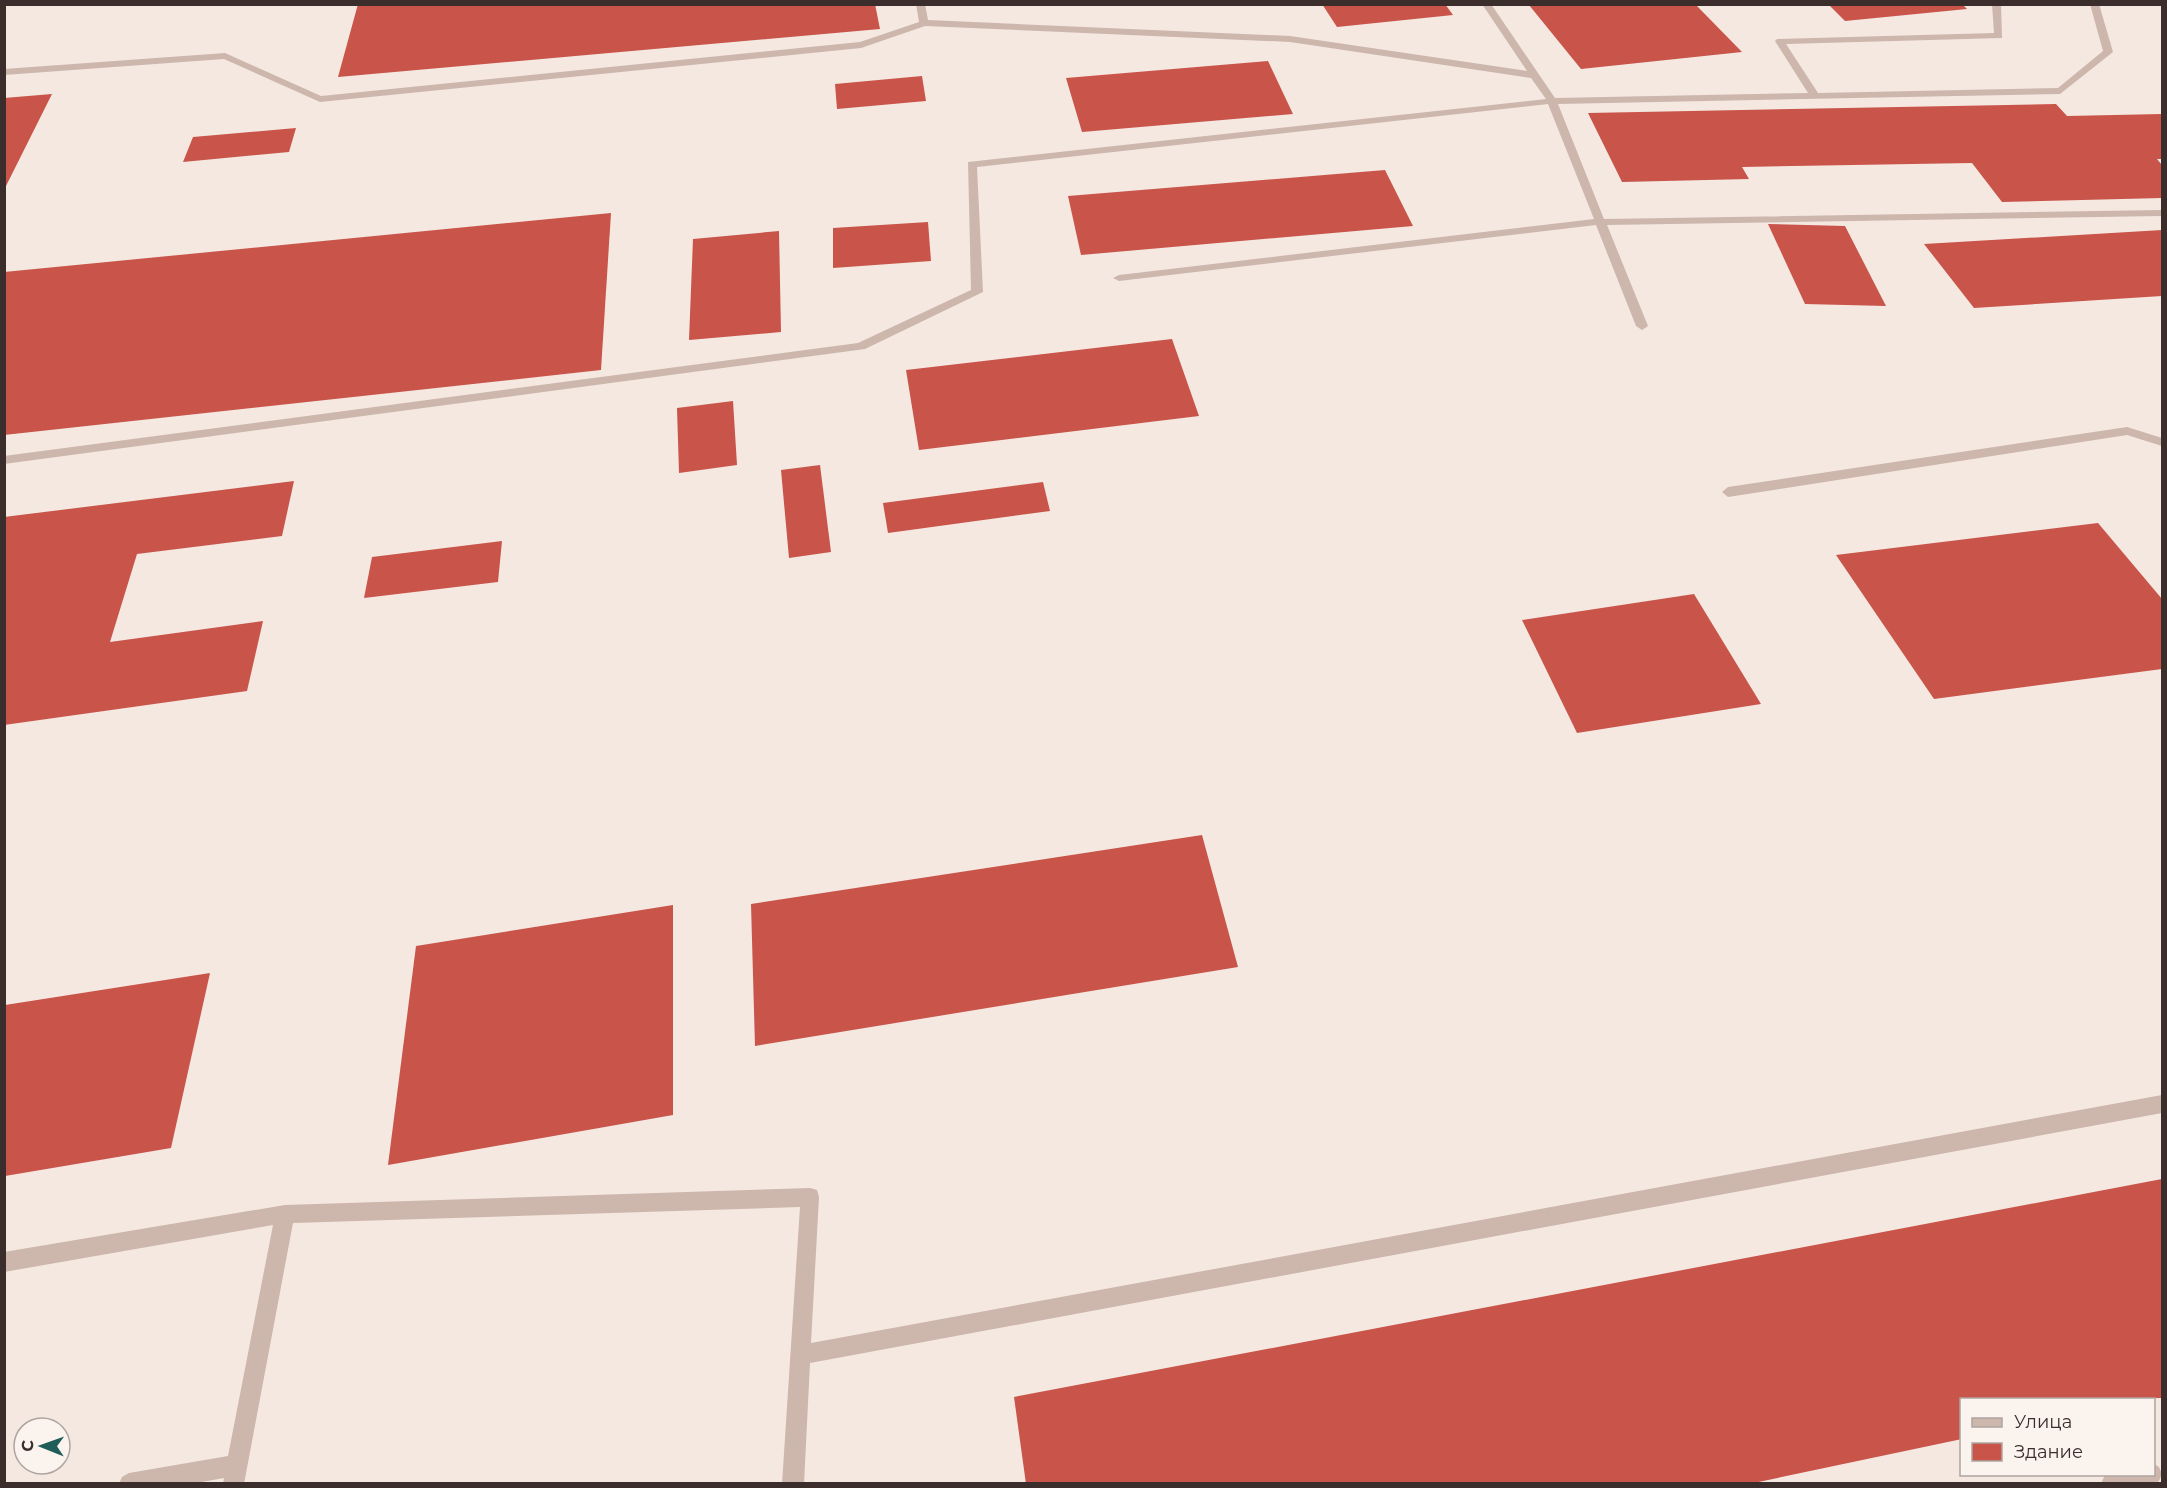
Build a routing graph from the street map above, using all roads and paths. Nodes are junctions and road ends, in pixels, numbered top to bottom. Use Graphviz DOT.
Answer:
graph roads {
  1 [pos="920,4"];
  2 [pos="1486,4"];
  3 [pos="1996,4"];
  4 [pos="2094,4"];
  5 [pos="924,23"];
  6 [pos="4,72"];
  7 [pos="1533,75"];
  8 [pos="1815,96"];
  9 [pos="1551,101"];
  10 [pos="2163,213"];
  11 [pos="1598,222"];
  12 [pos="1119,279"];
  13 [pos="1642,326"];
  14 [pos="2163,442"];
  15 [pos="4,460"];
  16 [pos="1728,492"];
  17 [pos="2163,1104"];
  18 [pos="285,1214"];
  19 [pos="4,1262"];
  20 [pos="801,1355"];
  21 [pos="235,1474"];
  22 [pos="2145,1476"];
  23 [pos="129,1484"];
  24 [pos="793,1484"];
  25 [pos="2111,1484"];
  1 -- 5 [label="lane"];
  2 -- 7 [label="lane"];
  3 -- 8 [label="lane"];
  4 -- 8 [label="lane"];
  5 -- 6 [label="lane"];
  5 -- 7 [label="lane"];
  7 -- 9 [label="lane"];
  8 -- 9 [label="lane"];
  9 -- 11 [label="lane"];
  9 -- 15 [label="lane"];
  10 -- 11 [label="lane"];
  11 -- 12 [label="lane"];
  11 -- 13 [label="lane"];
  14 -- 16 [label="lane"];
  17 -- 20 [label="lane"];
  18 -- 19 [label="lane"];
  18 -- 20 [label="lane"];
  18 -- 21 [label="lane"];
  20 -- 24 [label="lane"];
  21 -- 23 [label="lane"];
  22 -- 25 [label="lane"];
}
